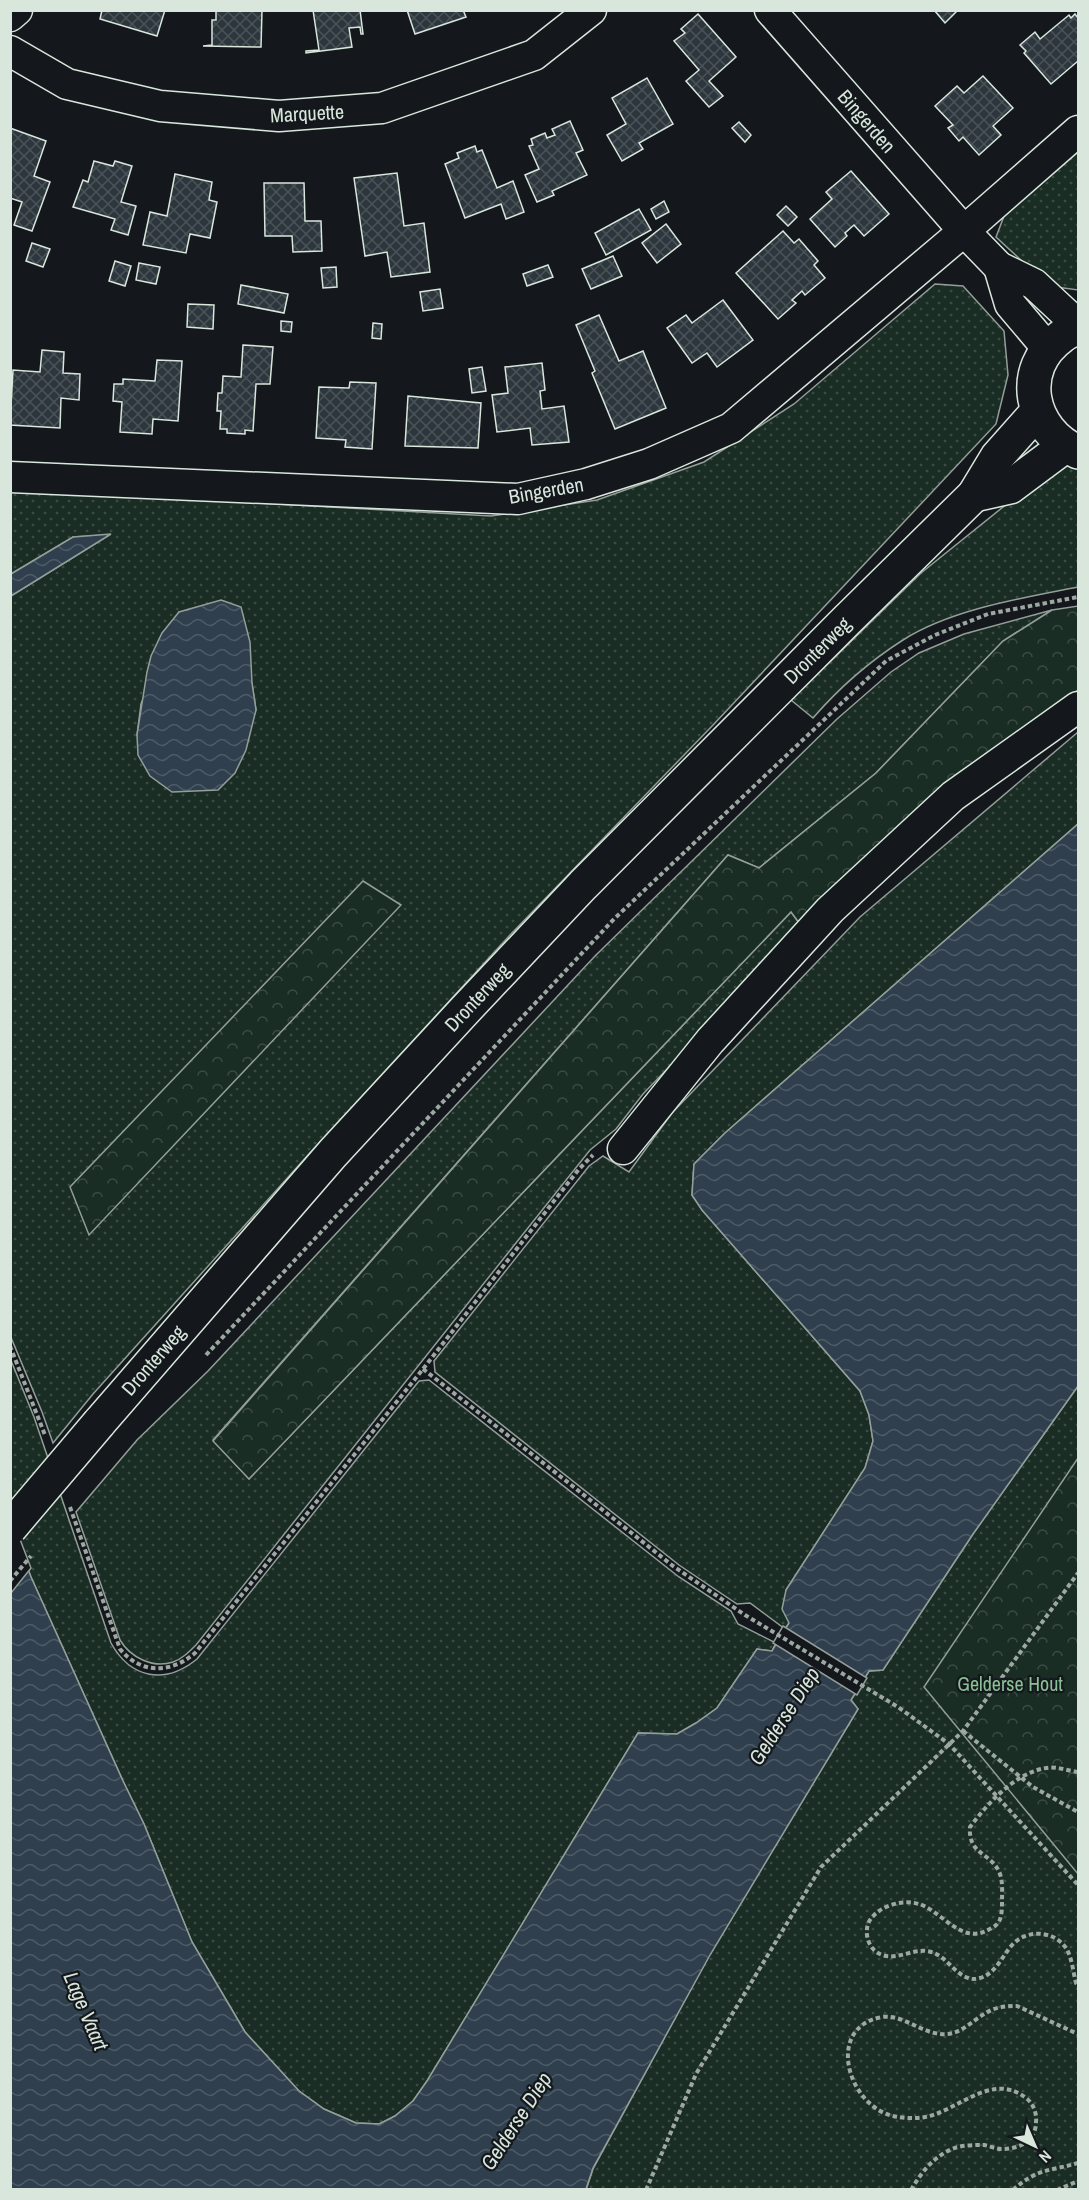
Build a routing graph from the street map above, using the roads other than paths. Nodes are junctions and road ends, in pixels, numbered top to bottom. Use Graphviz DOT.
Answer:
graph roads {
  1 [pos="17,10"];
  2 [pos="591,10"];
  3 [pos="770,10"];
  4 [pos="10,16"];
  5 [pos="10,51"];
  6 [pos="1078,132"];
  7 [pos="964,231"];
  8 [pos="999,267"];
  9 [pos="1078,326"];
  10 [pos="1048,349"];
  11 [pos="1037,412"];
  12 [pos="1072,449"];
  13 [pos="10,477"];
  14 [pos="974,495"];
  15 [pos="1078,707"];
  16 [pos="623,1149"];
  17 [pos="10,1528"];
  1 -- 4 [label="street"];
  2 -- 5 [label="street, Marquette"];
  3 -- 7 [label="street, Bingerden"];
  6 -- 7 [label="street, Bingerden"];
  7 -- 8 [label="street, Bingerden"];
  7 -- 13 [label="street, Bingerden"];
  8 -- 9 [label="street, Bingerden"];
  8 -- 10 [label="street, Bingerden"];
  9 -- 10 [label="main road"];
  10 -- 11 [label="main road"];
  11 -- 12 [label="main road"];
  11 -- 14 [label="main road, Dronterweg"];
  12 -- 14 [label="main road"];
  14 -- 17 [label="main road, Dronterweg, bridge"];
  15 -- 16 [label="street"];
}
